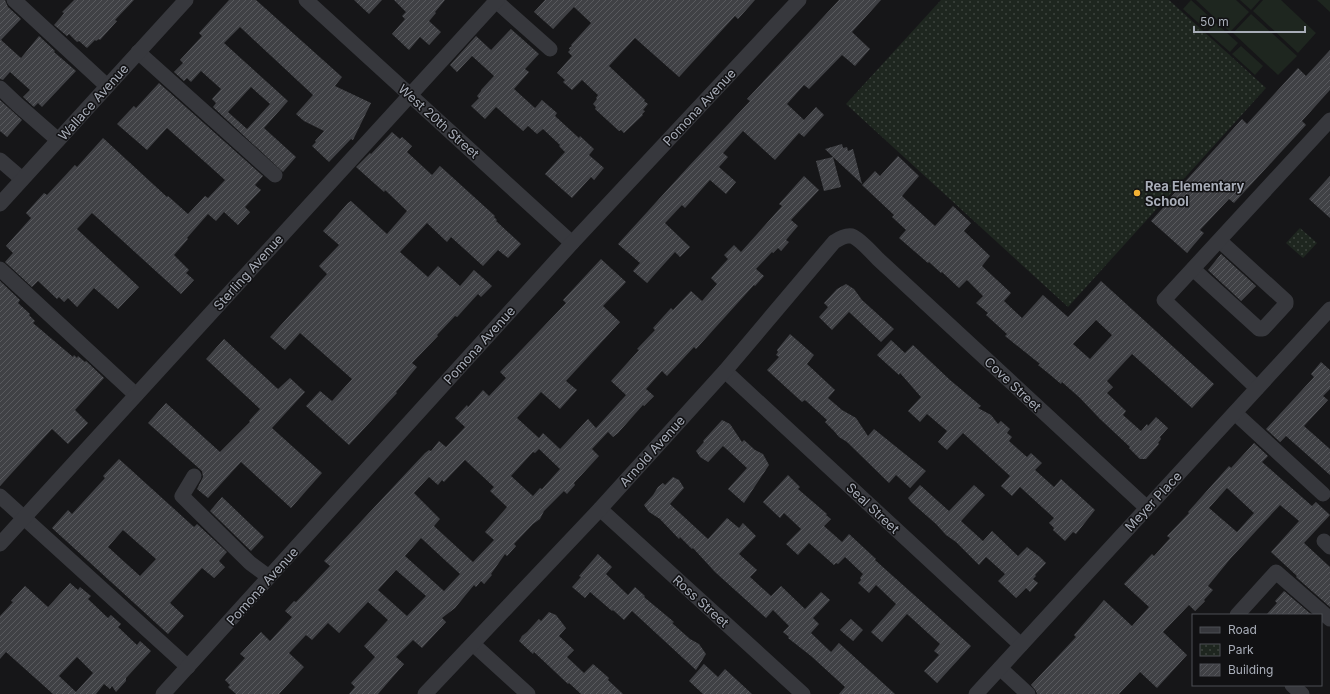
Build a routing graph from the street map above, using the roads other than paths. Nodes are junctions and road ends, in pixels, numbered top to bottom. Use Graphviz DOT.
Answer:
graph roads {
  1 [pos="14,0"];
  2 [pos="186,0"];
  3 [pos="306,0"];
  4 [pos="497,0"];
  5 [pos="799,0"];
  6 [pos="550,49"];
  7 [pos="138,52"];
  8 [pos="107,86"];
  9 [pos="0,88"];
  10 [pos="410,95"];
  11 [pos="1330,120"];
  12 [pos="58,140"];
  13 [pos="0,160"];
  14 [pos="275,175"];
  15 [pos="22,179"];
  16 [pos="0,204"];
  17 [pos="1220,241"];
  18 [pos="572,243"];
  19 [pos="878,260"];
  20 [pos="0,269"];
  21 [pos="1193,270"];
  22 [pos="1327,317"];
  23 [pos="724,371"];
  24 [pos="1257,388"];
  25 [pos="136,395"];
  26 [pos="1235,412"];
  27 [pos="194,476"];
  28 [pos="1323,494"];
  29 [pos="0,496"];
  30 [pos="1147,508"];
  31 [pos="600,509"];
  32 [pos="24,518"];
  33 [pos="0,544"];
  34 [pos="269,577"];
  35 [pos="1238,614"];
  36 [pos="1330,619"];
  37 [pos="473,644"];
  38 [pos="1021,645"];
  39 [pos="188,667"];
  40 [pos="1000,668"];
  41 [pos="1293,686"];
  42 [pos="163,694"];
  43 [pos="425,694"];
  44 [pos="528,694"];
  45 [pos="803,694"];
  46 [pos="976,694"];
  47 [pos="1028,694"];
  48 [pos="1302,694"];
  1 -- 8 [label="street"];
  2 -- 7 [label="street, Wallace Avenue"];
  3 -- 10 [label="street, West 20th Street"];
  4 -- 6 [label="street"];
  4 -- 10 [label="street, Sterling Avenue"];
  5 -- 18 [label="street, Pomona Avenue"];
  7 -- 8 [label="street, Wallace Avenue"];
  7 -- 14 [label="street"];
  8 -- 12 [label="street, Wallace Avenue"];
  9 -- 12 [label="street"];
  10 -- 18 [label="street, West 20th Street"];
  10 -- 25 [label="street, Sterling Avenue"];
  11 -- 17 [label="street"];
  12 -- 15 [label="street, Wallace Avenue"];
  13 -- 15 [label="street"];
  15 -- 16 [label="street, Wallace Avenue"];
  17 -- 21 [label="street"];
  17 -- 21 [label="street"];
  18 -- 34 [label="street, Pomona Avenue"];
  19 -- 23 [label="street, Arnold Avenue"];
  19 -- 30 [label="street, Cove Street"];
  20 -- 25 [label="street"];
  21 -- 24 [label="street"];
  22 -- 24 [label="street, Meyer Place"];
  23 -- 31 [label="street, Arnold Avenue"];
  23 -- 38 [label="street, Seal Street"];
  24 -- 26 [label="street, Meyer Place"];
  25 -- 32 [label="street, Sterling Avenue"];
  26 -- 28 [label="street"];
  26 -- 30 [label="street, Meyer Place"];
  27 -- 34 [label="street"];
  29 -- 32 [label="street"];
  30 -- 38 [label="street, Meyer Place"];
  31 -- 37 [label="street, Arnold Avenue"];
  31 -- 45 [label="street, Ross Street"];
  32 -- 33 [label="street, Sterling Avenue"];
  32 -- 39 [label="street"];
  34 -- 39 [label="street, Pomona Avenue"];
  35 -- 36 [label="street"];
  37 -- 43 [label="street, Arnold Avenue"];
  37 -- 44 [label="street"];
  38 -- 40 [label="street, Meyer Place"];
  39 -- 42 [label="street, Pomona Avenue"];
  40 -- 46 [label="street, Meyer Place"];
  40 -- 47 [label="street"];
  41 -- 48 [label="street"];
}
